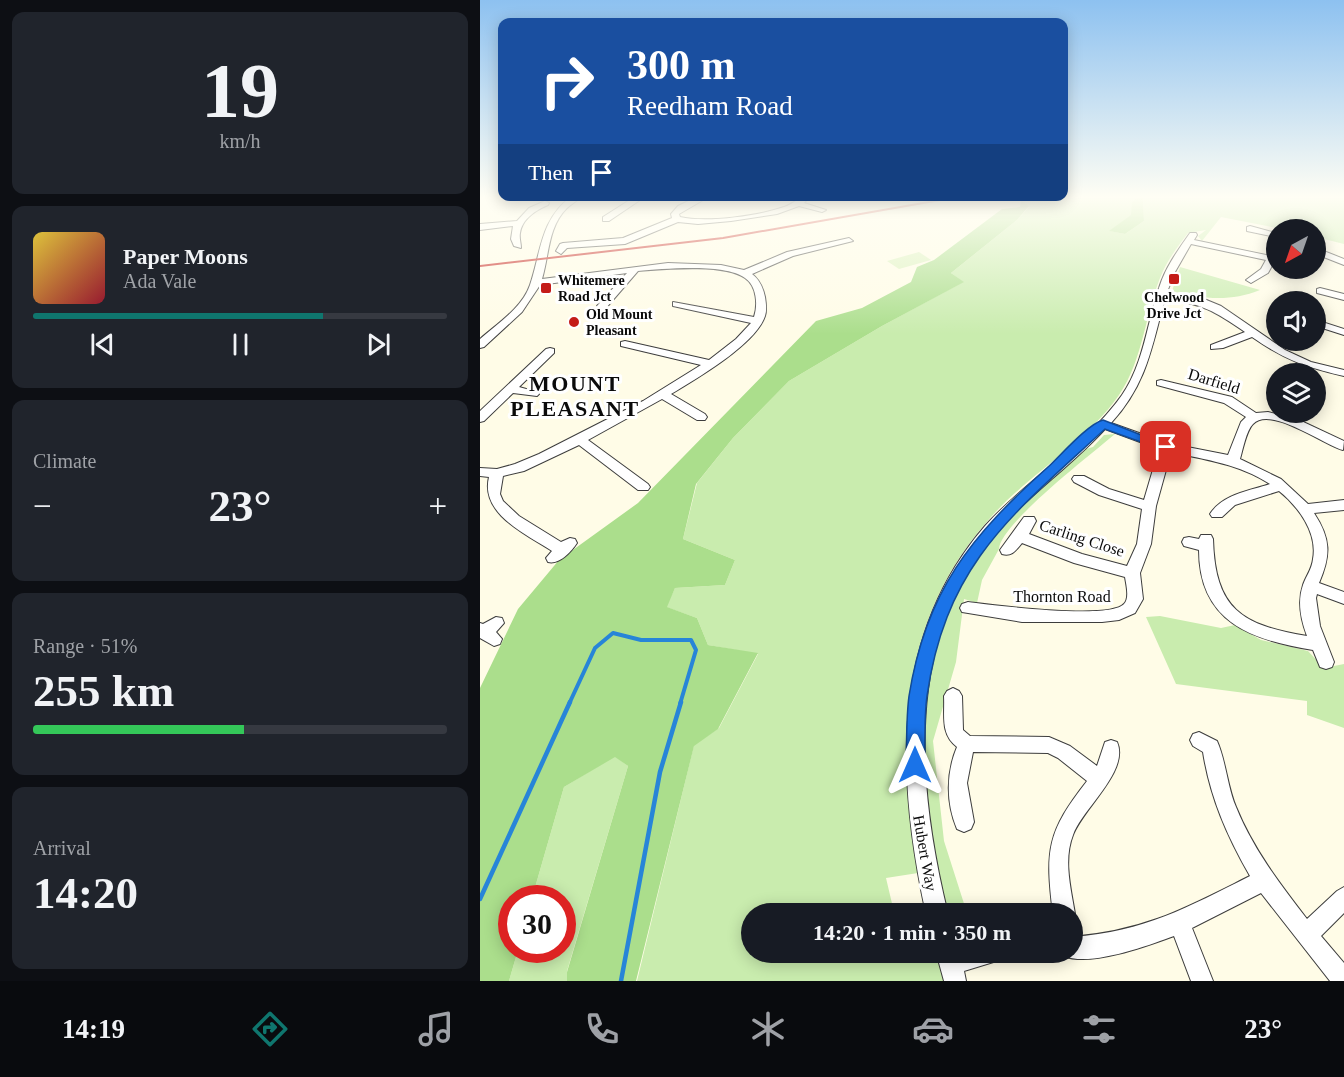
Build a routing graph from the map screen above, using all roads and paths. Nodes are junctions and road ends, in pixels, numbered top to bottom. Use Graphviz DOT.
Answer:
graph roads {
  1 [pos="517,242"];
  2 [pos="545,242"];
  3 [pos="605,242"];
  4 [pos="845,242"];
  5 [pos="1189,242"];
  6 [pos="1206,242"];
  7 [pos="518,246"];
  8 [pos="561,250"];
  9 [pos="1326,256"];
  10 [pos="1266,257"];
  11 [pos="1344,262"];
  12 [pos="634,270"];
  13 [pos="1266,270"];
  14 [pos="746,273"];
  15 [pos="1254,275"];
  16 [pos="534,283"];
  17 [pos="1326,292"];
  18 [pos="1162,294"];
  19 [pos="1344,297"];
  20 [pos="677,303"];
  21 [pos="602,306"];
  22 [pos="758,321"];
  23 [pos="1326,324"];
  24 [pos="1344,332"];
  25 [pos="1251,334"];
  26 [pos="480,345"];
  27 [pos="1224,347"];
  28 [pos="613,354"];
  29 [pos="542,355"];
  30 [pos="1305,363"];
  31 [pos="710,364"];
  32 [pos="1326,369"];
  33 [pos="1344,373"];
  34 [pos="1161,383"];
  35 [pos="510,389"];
  36 [pos="533,393"];
  37 [pos="662,394"];
  38 [pos="480,417"];
  39 [pos="701,417"];
  40 [pos="1254,417"];
  41 [pos="1103,424"];
  42 [pos="578,438"];
  43 [pos="1343,446"];
  44 [pos="1166,447"];
  45 [pos="1233,460"];
  46 [pos="480,472"];
  47 [pos="497,473"];
  48 [pos="1079,479"];
  49 [pos="1280,486"];
  50 [pos="643,488"];
  51 [pos="1149,506"];
  52 [pos="1217,506"];
  53 [pos="1344,506"];
  54 [pos="1305,509"];
  55 [pos="1029,521"];
  56 [pos="1020,536"];
  57 [pos="1189,542"];
  58 [pos="562,550"];
  59 [pos="1007,550"];
  60 [pos="1132,573"];
  61 [pos="1310,586"];
  62 [pos="1344,598"];
  63 [pos="968,608"];
  64 [pos="1317,644"];
  65 [pos="1326,662"];
  66 [pos="953,696"];
  67 [pos="1199,740"];
  68 [pos="967,744"];
  69 [pos="1111,748"];
  70 [pos="1101,780"];
  71 [pos="964,822"];
  72 [pos="1266,879"];
  73 [pos="1344,898"];
  74 [pos="935,903"];
  75 [pos="1063,903"];
  76 [pos="1180,925"];
  77 [pos="1307,935"];
  78 [pos="1083,948"];
  79 [pos="1344,980"];
  80 [pos="1202,981"];
  1 -- 7 [label="street"];
  2 -- 16 [label="street"];
  3 -- 8 [label="street"];
  4 -- 14 [label="street"];
  5 -- 18 [label="street, Hubert Way"];
  6 -- 10 [label="street, Hubert Way"];
  9 -- 11 [label="street"];
  12 -- 14 [label="street"];
  12 -- 16 [label="street"];
  12 -- 21 [label="street"];
  13 -- 15 [label="street"];
  14 -- 22 [label="street"];
  16 -- 26 [label="street"];
  17 -- 19 [label="street"];
  18 -- 25 [label="street"];
  18 -- 41 [label="street, Hubert Way"];
  20 -- 22 [label="street"];
  22 -- 31 [label="street"];
  23 -- 24 [label="street"];
  25 -- 27 [label="street"];
  25 -- 30 [label="street"];
  28 -- 31 [label="street"];
  29 -- 35 [label="street"];
  31 -- 37 [label="street"];
  32 -- 33 [label="street"];
  34 -- 40 [label="street, Darfield"];
  35 -- 36 [label="street"];
  35 -- 38 [label="street"];
  37 -- 39 [label="street"];
  37 -- 42 [label="street"];
  40 -- 43 [label="street"];
  40 -- 45 [label="street"];
  41 -- 44 [label="street"];
  41 -- 74 [label="street, Hubert Way"];
  42 -- 47 [label="street"];
  42 -- 50 [label="street"];
  44 -- 45 [label="street"];
  44 -- 51 [label="street, Thornton Road"];
  45 -- 49 [label="street"];
  46 -- 47 [label="street"];
  47 -- 58 [label="street"];
  48 -- 51 [label="street"];
  49 -- 52 [label="street"];
  49 -- 54 [label="street"];
  51 -- 60 [label="street, Thornton Road"];
  53 -- 54 [label="street"];
  54 -- 61 [label="street"];
  55 -- 56 [label="street, Carling Close"];
  56 -- 59 [label="street, Carling Close"];
  56 -- 60 [label="street, Carling Close"];
  57 -- 64 [label="street"];
  60 -- 63 [label="street, Thornton Road"];
  61 -- 62 [label="street"];
  61 -- 64 [label="street"];
  64 -- 65 [label="street"];
  66 -- 68 [label="street"];
  67 -- 72 [label="street"];
  68 -- 70 [label="street"];
  68 -- 71 [label="street"];
  69 -- 70 [label="street"];
  70 -- 75 [label="street"];
  72 -- 76 [label="street"];
  72 -- 77 [label="street"];
  73 -- 77 [label="street"];
  76 -- 78 [label="street"];
  76 -- 80 [label="street"];
  77 -- 79 [label="street"];
}
